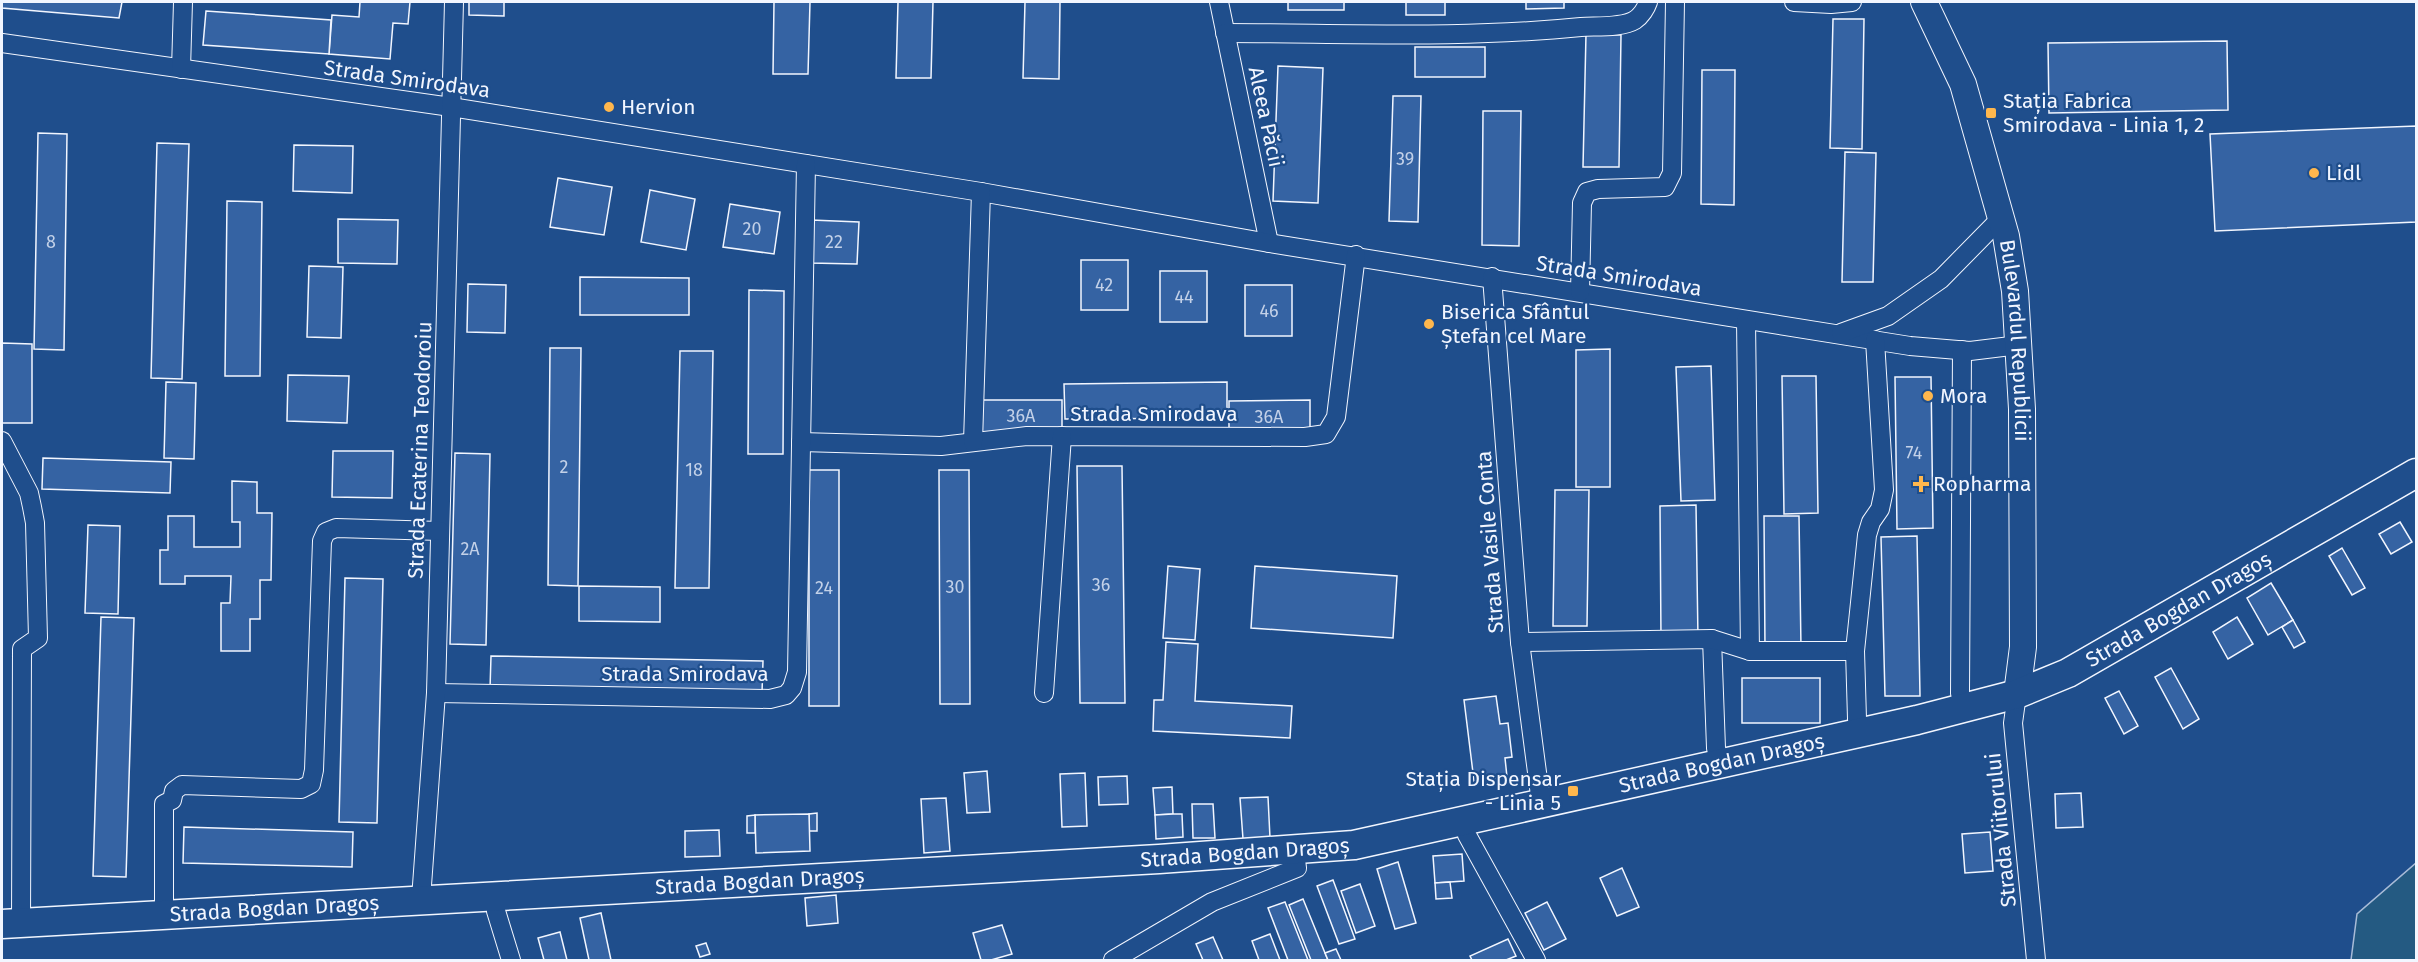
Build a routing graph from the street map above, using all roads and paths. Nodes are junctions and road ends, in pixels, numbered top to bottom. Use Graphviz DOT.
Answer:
graph roads {
  1 [pos="183,2"];
  2 [pos="454,2"];
  3 [pos="1219,2"];
  4 [pos="1648,2"];
  5 [pos="1675,2"];
  6 [pos="1794,2"];
  7 [pos="1852,2"];
  8 [pos="1924,2"];
  9 [pos="1225,33"];
  10 [pos="2,43"];
  11 [pos="181,69"];
  12 [pos="451,107"];
  13 [pos="806,164"];
  14 [pos="981,192"];
  15 [pos="2001,218"];
  16 [pos="1269,243"];
  17 [pos="1356,255"];
  18 [pos="1492,277"];
  19 [pos="1580,292"];
  20 [pos="1746,320"];
  21 [pos="1840,334"];
  22 [pos="1875,340"];
  23 [pos="2019,345"];
  24 [pos="1962,350"];
  25 [pos="1062,436"];
  26 [pos="2,441"];
  27 [pos="801,442"];
  28 [pos="973,442"];
  29 [pos="2416,473"];
  30 [pos="440,531"];
  31 [pos="1712,639"];
  32 [pos="1520,642"];
  33 [pos="1750,651"];
  34 [pos="1855,651"];
  35 [pos="436,693"];
  36 [pos="1044,693"];
  37 [pos="2017,694"];
  38 [pos="1963,708"];
  39 [pos="1861,732"];
  40 [pos="1719,762"];
  41 [pos="1541,803"];
  42 [pos="1464,820"];
  43 [pos="1296,850"];
  44 [pos="495,897"];
  45 [pos="421,899"];
  46 [pos="164,913"];
  47 [pos="11,923"];
  48 [pos="511,960"];
  49 [pos="1113,960"];
  50 [pos="1536,960"];
  51 [pos="2036,960"];
  1 -- 11 [label="street"];
  2 -- 12 [label="street, Strada Ecaterina Teodoroiu"];
  3 -- 9 [label="street, Aleea Păcii"];
  4 -- 9 [label="street"];
  5 -- 19 [label="street"];
  6 -- 7 [label="street"];
  8 -- 15 [label="main road, Bulevardul Republicii"];
  9 -- 16 [label="street, Aleea Păcii"];
  10 -- 11 [label="street, Strada Smirodava"];
  11 -- 12 [label="street, Strada Smirodava"];
  12 -- 13 [label="street, Strada Smirodava"];
  12 -- 30 [label="street, Strada Ecaterina Teodoroiu"];
  13 -- 14 [label="street, Strada Smirodava"];
  13 -- 27 [label="street, Strada Smirodava"];
  14 -- 16 [label="street, Strada Smirodava"];
  14 -- 28 [label="street"];
  15 -- 21 [label="street, Strada Smirodava"];
  15 -- 23 [label="main road, Bulevardul Republicii"];
  16 -- 17 [label="street, Strada Smirodava"];
  17 -- 18 [label="street, Strada Smirodava"];
  17 -- 25 [label="street, Strada Smirodava"];
  18 -- 19 [label="street, Strada Smirodava"];
  18 -- 32 [label="street, Strada Vasile Conta"];
  19 -- 20 [label="street, Strada Smirodava"];
  20 -- 21 [label="street, Strada Smirodava"];
  20 -- 33 [label="street"];
  21 -- 22 [label="street, Strada Smirodava"];
  22 -- 24 [label="street, Strada Smirodava"];
  22 -- 34 [label="street"];
  23 -- 24 [label="street, Strada Smirodava"];
  23 -- 37 [label="main road, Bulevardul Republicii"];
  24 -- 38 [label="street"];
  25 -- 28 [label="street, Strada Smirodava"];
  25 -- 36 [label="street"];
  26 -- 47 [label="street"];
  27 -- 28 [label="street, Strada Smirodava"];
  27 -- 35 [label="street, Strada Smirodava"];
  29 -- 37 [label="main road, Strada Bogdan Dragoș"];
  30 -- 35 [label="street, Strada Ecaterina Teodoroiu"];
  30 -- 46 [label="street"];
  31 -- 32 [label="street"];
  31 -- 33 [label="street"];
  31 -- 40 [label="street"];
  32 -- 41 [label="street, Strada Vasile Conta"];
  33 -- 34 [label="street"];
  34 -- 39 [label="street"];
  35 -- 45 [label="street, Strada Ecaterina Teodoroiu"];
  37 -- 38 [label="main road, Strada Bogdan Dragoș"];
  37 -- 51 [label="street, Strada Viitorului"];
  38 -- 39 [label="main road, Strada Bogdan Dragoș"];
  39 -- 40 [label="main road, Strada Bogdan Dragoș"];
  40 -- 41 [label="main road, Strada Bogdan Dragoș"];
  41 -- 42 [label="main road, Strada Bogdan Dragoș"];
  42 -- 43 [label="main road, Strada Bogdan Dragoș"];
  42 -- 50 [label="street"];
  43 -- 44 [label="main road, Strada Bogdan Dragoș"];
  43 -- 49 [label="street"];
  44 -- 45 [label="main road, Strada Bogdan Dragoș"];
  44 -- 48 [label="street"];
  45 -- 46 [label="main road, Strada Bogdan Dragoș"];
  46 -- 47 [label="main road, Strada Bogdan Dragoș"];
}
